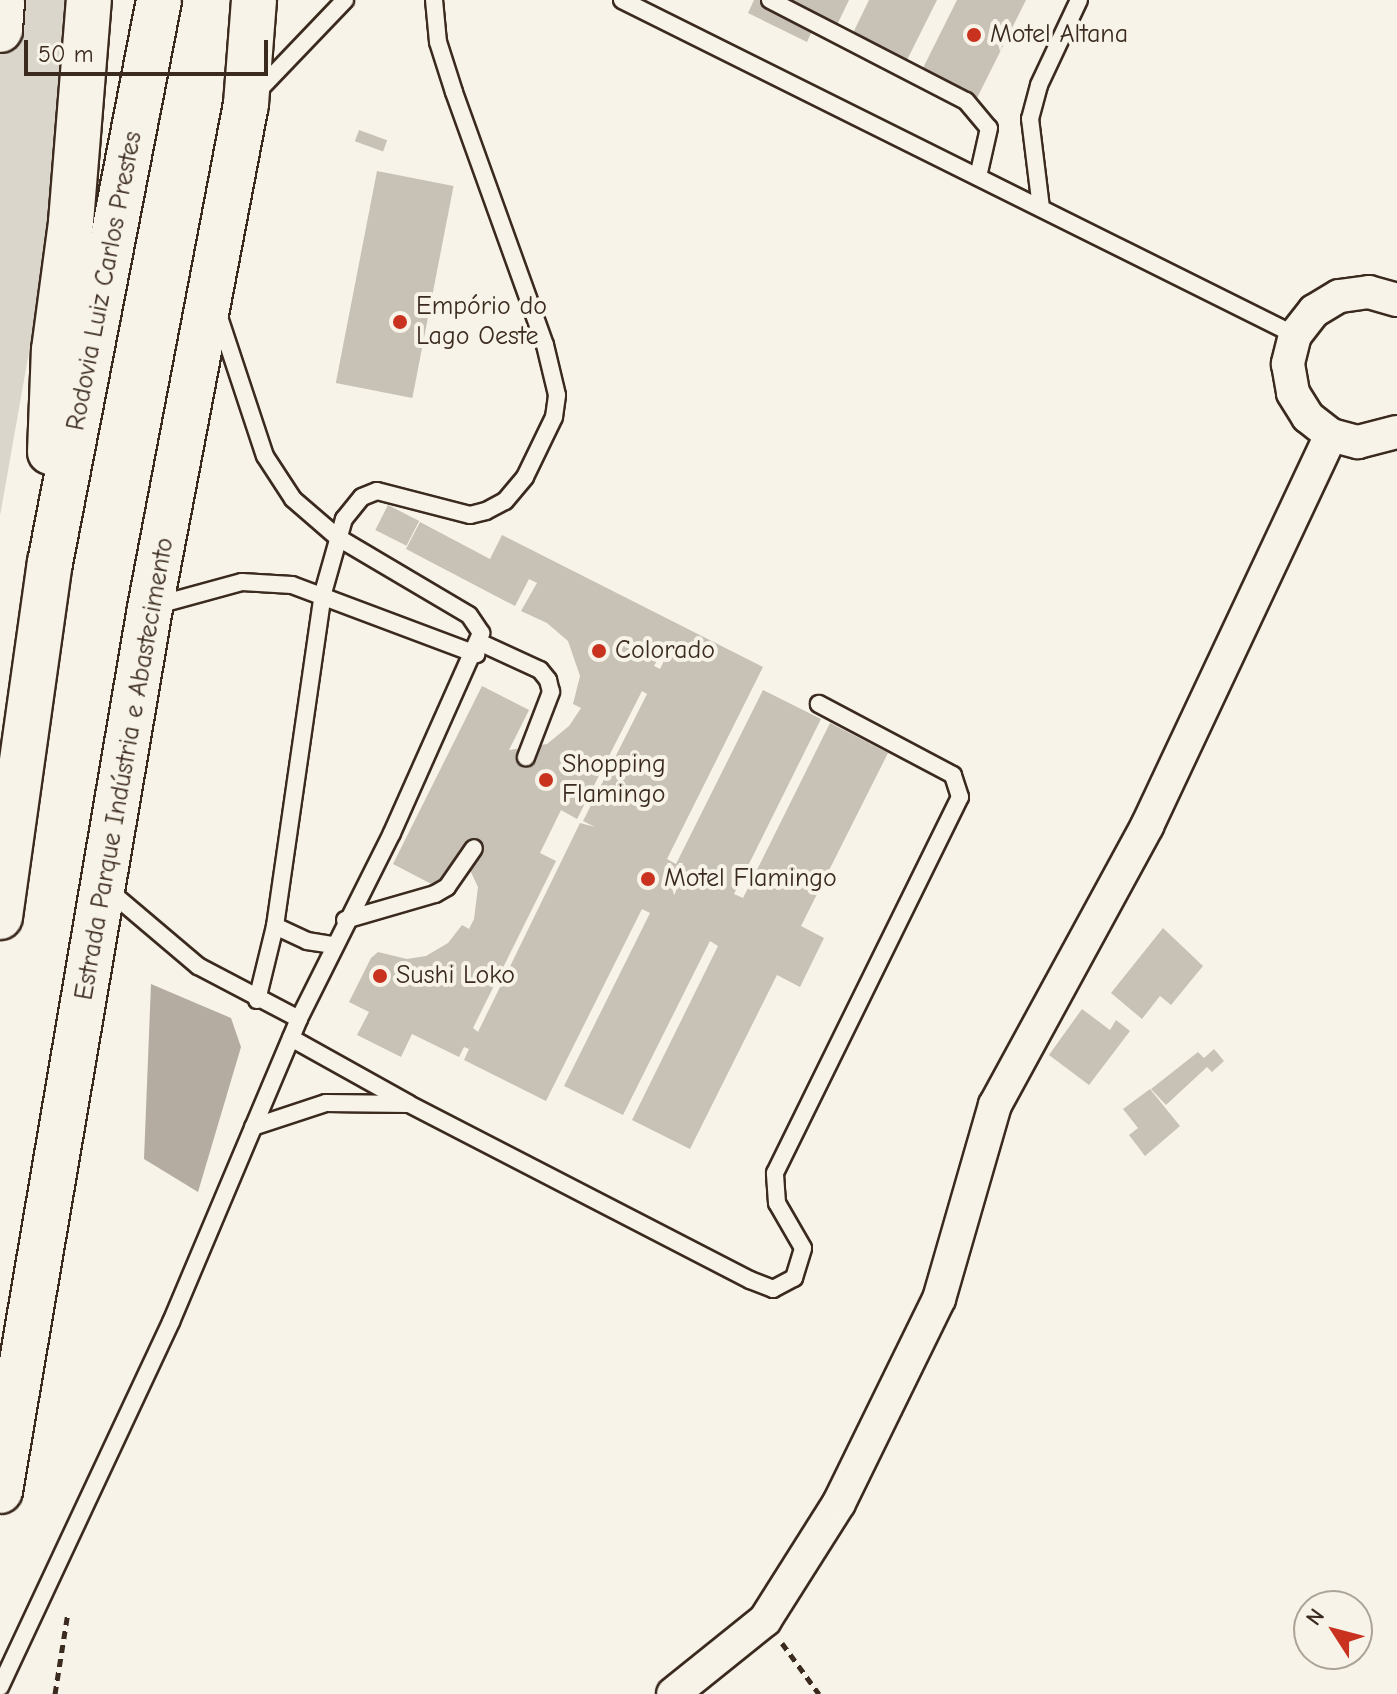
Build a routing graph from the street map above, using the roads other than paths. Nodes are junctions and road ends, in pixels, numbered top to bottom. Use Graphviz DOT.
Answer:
graph roads {
  1 [pos="2,0"];
  2 [pos="89,0"];
  3 [pos="159,0"];
  4 [pos="254,0"];
  5 [pos="267,0"];
  6 [pos="345,0"];
  7 [pos="434,0"];
  8 [pos="622,0"];
  9 [pos="770,0"];
  10 [pos="1079,0"];
  11 [pos="0,30"];
  12 [pos="253,47"];
  13 [pos="246,104"];
  14 [pos="978,177"];
  15 [pos="1041,208"];
  16 [pos="210,289"];
  17 [pos="1397,300"];
  18 [pos="1295,335"];
  19 [pos="1397,432"];
  20 [pos="1331,435"];
  21 [pos="337,537"];
  22 [pos="50,563"];
  23 [pos="323,593"];
  24 [pos="150,608"];
  25 [pos="477,648"];
  26 [pos="819,704"];
  27 [pos="526,757"];
  28 [pos="474,848"];
  29 [pos="105,888"];
  30 [pos="0,917"];
  31 [pos="345,920"];
  32 [pos="275,926"];
  33 [pos="332,945"];
  34 [pos="257,1000"];
  35 [pos="299,1019"];
  36 [pos="291,1038"];
  37 [pos="409,1104"];
  38 [pos="253,1127"];
  39 [pos="0,1491"];
  40 [pos="0,1687"];
  41 [pos="673,1694"];
  1 -- 11 [label="main road"];
  2 -- 22 [label="main road"];
  3 -- 22 [label="main road, Rodovia Luiz Carlos Prestes"];
  4 -- 12 [label="main road"];
  5 -- 12 [label="main road"];
  6 -- 13 [label="lane"];
  7 -- 21 [label="lane"];
  8 -- 14 [label="lane"];
  9 -- 14 [label="lane"];
  10 -- 15 [label="lane"];
  12 -- 13 [label="main road, Estrada Parque Indústria e Abastecimento"];
  13 -- 16 [label="main road, Estrada Parque Indústria e Abastecimento"];
  14 -- 15 [label="lane"];
  15 -- 18 [label="lane"];
  16 -- 21 [label="lane"];
  16 -- 24 [label="main road, Estrada Parque Indústria e Abastecimento"];
  17 -- 18 [label="street"];
  18 -- 20 [label="street"];
  19 -- 20 [label="street"];
  20 -- 41 [label="street"];
  21 -- 23 [label="lane"];
  21 -- 25 [label="lane"];
  22 -- 30 [label="main road"];
  23 -- 24 [label="lane"];
  23 -- 25 [label="lane"];
  23 -- 32 [label="lane"];
  24 -- 29 [label="main road, Estrada Parque Indústria e Abastecimento"];
  25 -- 27 [label="lane"];
  25 -- 31 [label="lane"];
  26 -- 37 [label="lane"];
  28 -- 31 [label="lane"];
  29 -- 34 [label="lane"];
  29 -- 39 [label="main road, Estrada Parque Indústria e Abastecimento"];
  31 -- 33 [label="lane"];
  32 -- 33 [label="lane"];
  32 -- 34 [label="lane"];
  33 -- 35 [label="lane"];
  34 -- 35 [label="lane"];
  35 -- 36 [label="lane"];
  36 -- 37 [label="lane"];
  36 -- 38 [label="lane"];
  37 -- 38 [label="lane"];
  38 -- 40 [label="lane"];
}
